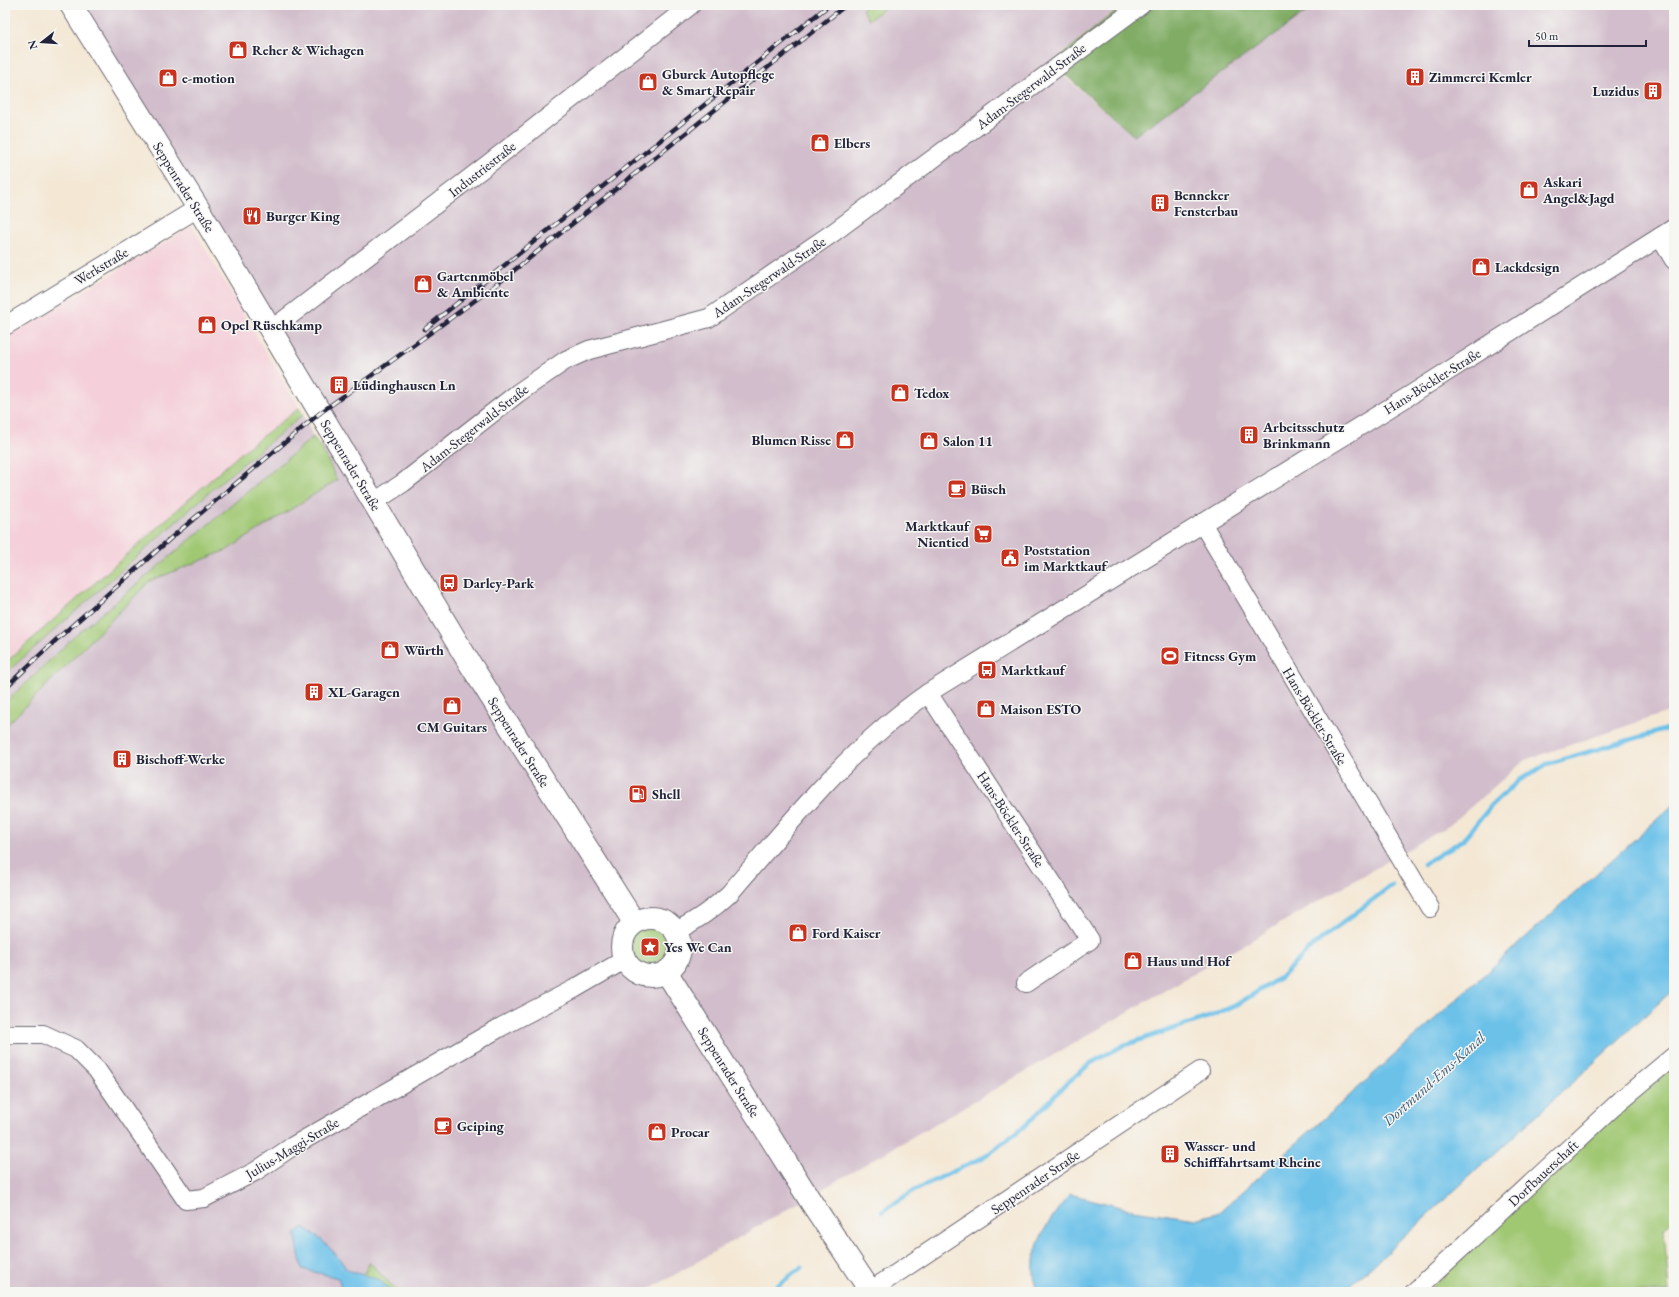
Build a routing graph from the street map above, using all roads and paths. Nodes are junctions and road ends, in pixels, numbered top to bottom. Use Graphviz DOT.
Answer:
graph roads {
  1 [pos="71,5"];
  2 [pos="691,5"];
  3 [pos="1141,5"];
  4 [pos="198,208"];
  5 [pos="1667,233"];
  6 [pos="1674,260"];
  7 [pos="5,326"];
  8 [pos="271,330"];
  9 [pos="374,502"];
  10 [pos="1202,523"];
  11 [pos="928,693"];
  12 [pos="1430,908"];
  13 [pos="634,922"];
  14 [pos="676,931"];
  15 [pos="624,960"];
  16 [pos="667,973"];
  17 [pos="1026,983"];
  18 [pos="5,1038"];
  19 [pos="1674,1056"];
  20 [pos="1200,1071"];
  21 [pos="870,1291"];
  22 [pos="1414,1292"];
  1 -- 4 [label="main road, Seppenrader Straße"];
  2 -- 8 [label="street, Industriestraße"];
  3 -- 9 [label="street, Adam-Stegerwald-Straße"];
  4 -- 7 [label="street, Werkstraße"];
  4 -- 8 [label="main road, Seppenrader Straße"];
  5 -- 6 [label="street, Hans-Böckler-Straße"];
  5 -- 10 [label="street, Hans-Böckler-Straße"];
  8 -- 9 [label="main road, Seppenrader Straße"];
  9 -- 13 [label="main road, Seppenrader Straße"];
  10 -- 11 [label="street, Hans-Böckler-Straße"];
  10 -- 12 [label="street, Hans-Böckler-Straße"];
  11 -- 14 [label="street, Hans-Böckler-Straße"];
  11 -- 17 [label="street, Hans-Böckler-Straße"];
  13 -- 14 [label="main road"];
  13 -- 15 [label="main road"];
  14 -- 16 [label="main road"];
  15 -- 16 [label="main road"];
  15 -- 18 [label="street, Julius-Maggi-Straße"];
  16 -- 21 [label="main road, Seppenrader Straße"];
  19 -- 22 [label="street, Dorfbauerschaft"];
  20 -- 21 [label="street, Seppenrader Straße"];
}
